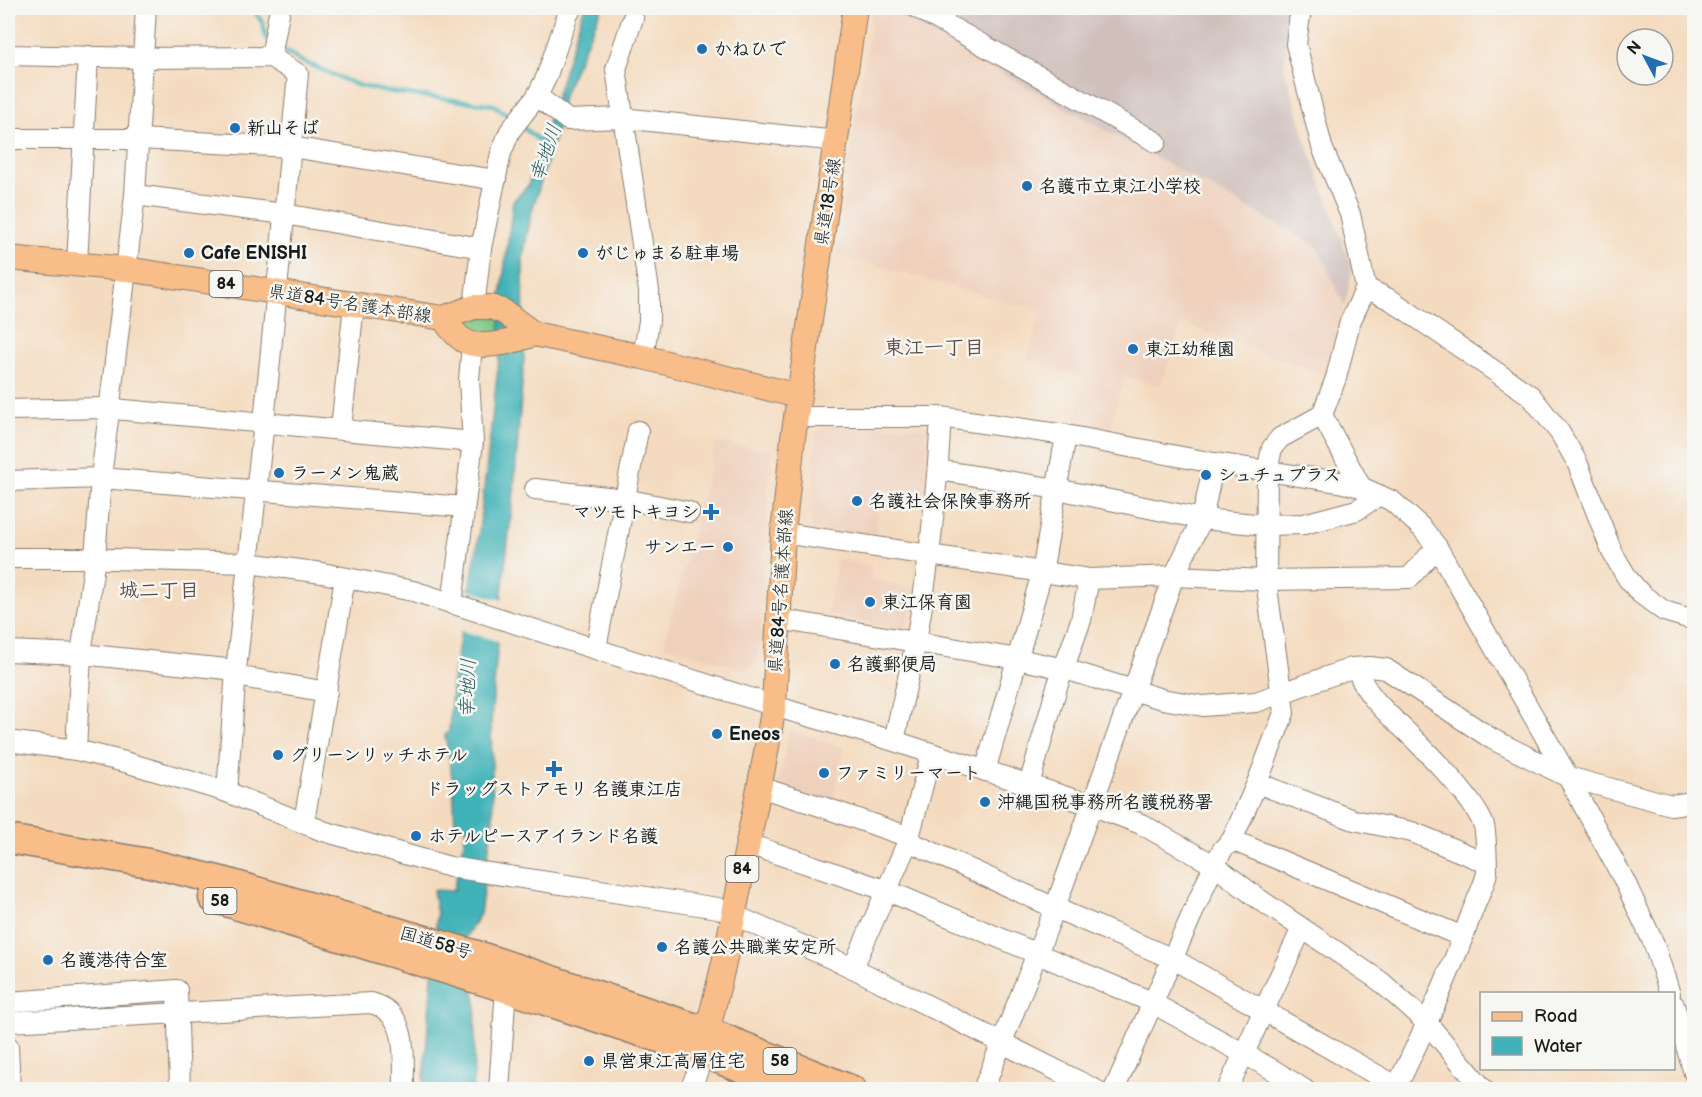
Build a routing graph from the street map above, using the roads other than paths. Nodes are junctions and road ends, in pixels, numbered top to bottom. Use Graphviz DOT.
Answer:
graph roads {
  1 [pos="146,8"];
  2 [pos="280,8"];
  3 [pos="572,8"];
  4 [pos="855,8"];
  5 [pos="917,8"];
  6 [pos="1301,8"];
  7 [pos="633,18"];
  8 [pos="8,55"];
  9 [pos="88,56"];
  10 [pos="271,57"];
  11 [pos="143,58"];
  12 [pos="541,100"];
  13 [pos="622,118"];
  14 [pos="8,139"];
  15 [pos="84,140"];
  16 [pos="139,140"];
  17 [pos="837,141"];
  18 [pos="1156,142"];
  19 [pos="291,147"];
  20 [pos="495,180"];
  21 [pos="135,195"];
  22 [pos="284,214"];
  23 [pos="481,248"];
  24 [pos="8,258"];
  25 [pos="77,264"];
  26 [pos="126,269"];
  27 [pos="1366,288"];
  28 [pos="276,292"];
  29 [pos="354,304"];
  30 [pos="474,307"];
  31 [pos="443,318"];
  32 [pos="534,334"];
  33 [pos="472,344"];
  34 [pos="643,357"];
  35 [pos="797,406"];
  36 [pos="110,409"];
  37 [pos="8,410"];
  38 [pos="1322,415"];
  39 [pos="941,417"];
  40 [pos="264,422"];
  41 [pos="341,429"];
  42 [pos="638,432"];
  43 [pos="1066,435"];
  44 [pos="473,442"];
  45 [pos="1214,463"];
  46 [pos="938,470"];
  47 [pos="1267,472"];
  48 [pos="101,478"];
  49 [pos="8,481"];
  50 [pos="256,489"];
  51 [pos="535,489"];
  52 [pos="1057,489"];
  53 [pos="1370,491"];
  54 [pos="625,499"];
  55 [pos="464,507"];
  56 [pos="689,512"];
  57 [pos="1202,519"];
  58 [pos="1266,525"];
  59 [pos="783,533"];
  60 [pos="1437,547"];
  61 [pos="929,555"];
  62 [pos="8,558"];
  63 [pos="95,558"];
  64 [pos="248,563"];
  65 [pos="1042,573"];
  66 [pos="1174,576"];
  67 [pos="345,578"];
  68 [pos="1089,579"];
  69 [pos="1266,580"];
  70 [pos="455,605"];
  71 [pos="778,619"];
  72 [pos="1695,620"];
  73 [pos="916,642"];
  74 [pos="596,648"];
  75 [pos="8,651"];
  76 [pos="81,654"];
  77 [pos="1018,659"];
  78 [pos="1358,668"];
  79 [pos="1065,669"];
  80 [pos="236,673"];
  81 [pos="1132,689"];
  82 [pos="1282,692"];
  83 [pos="327,693"];
  84 [pos="774,705"];
  85 [pos="8,741"];
  86 [pos="894,741"];
  87 [pos="76,750"];
  88 [pos="931,754"];
  89 [pos="985,771"];
  90 [pos="1568,777"];
  91 [pos="1257,783"];
  92 [pos="1029,785"];
  93 [pos="759,787"];
  94 [pos="227,792"];
  95 [pos="1695,802"];
  96 [pos="1091,806"];
  97 [pos="304,822"];
  98 [pos="8,839"];
  99 [pos="909,839"];
  100 [pos="1232,840"];
  101 [pos="747,844"];
  102 [pos="8,858"];
  103 [pos="1485,862"];
  104 [pos="1214,866"];
  105 [pos="888,891"];
  106 [pos="1055,908"];
  107 [pos="733,915"];
  108 [pos="1302,928"];
  109 [pos="1463,937"];
  110 [pos="428,953"];
  111 [pos="1037,954"];
  112 [pos="1173,959"];
  113 [pos="479,968"];
  114 [pos="853,968"];
  115 [pos="506,988"];
  116 [pos="1670,992"];
  117 [pos="8,1002"];
  118 [pos="1152,1003"];
  119 [pos="1675,1008"];
  120 [pos="1265,1011"];
  121 [pos="178,1013"];
  122 [pos="8,1022"];
  123 [pos="1427,1023"];
  124 [pos="705,1042"];
  125 [pos="1002,1044"];
  126 [pos="8,1046"];
  127 [pos="1244,1053"];
  128 [pos="1695,1073"];
  129 [pos="1395,1088"];
  130 [pos="10,1089"];
  131 [pos="180,1089"];
  132 [pos="404,1089"];
  133 [pos="499,1089"];
  134 [pos="690,1089"];
  135 [pos="792,1089"];
  136 [pos="852,1089"];
  137 [pos="983,1089"];
  138 [pos="1096,1089"];
  139 [pos="1114,1089"];
  140 [pos="1227,1089"];
  141 [pos="1305,1089"];
  142 [pos="1484,1089"];
  1 -- 11 [label="street"];
  2 -- 10 [label="street"];
  3 -- 12 [label="street"];
  4 -- 17 [label="main road, 県道18号線"];
  5 -- 18 [label="street"];
  6 -- 27 [label="street"];
  7 -- 13 [label="street"];
  8 -- 9 [label="street"];
  9 -- 11 [label="street"];
  9 -- 15 [label="street"];
  10 -- 11 [label="street"];
  10 -- 19 [label="street"];
  11 -- 16 [label="street"];
  12 -- 13 [label="street"];
  12 -- 20 [label="street"];
  13 -- 17 [label="street"];
  13 -- 34 [label="street"];
  14 -- 15 [label="street"];
  15 -- 16 [label="street"];
  15 -- 25 [label="street"];
  16 -- 19 [label="street"];
  16 -- 21 [label="street"];
  17 -- 35 [label="main road, 県道18号線"];
  19 -- 20 [label="street"];
  19 -- 22 [label="street"];
  20 -- 23 [label="street"];
  21 -- 22 [label="street"];
  21 -- 26 [label="street"];
  22 -- 23 [label="street"];
  22 -- 28 [label="street"];
  23 -- 30 [label="street"];
  24 -- 25 [label="main road, 県道84号名護本部線 / 84"];
  25 -- 26 [label="main road, 県道84号名護本部線 / 84"];
  26 -- 28 [label="main road, 県道84号名護本部線 / 84"];
  26 -- 36 [label="street"];
  27 -- 38 [label="street"];
  27 -- 72 [label="street"];
  28 -- 29 [label="main road, 県道84号名護本部線 / 84"];
  28 -- 40 [label="street"];
  29 -- 31 [label="main road, 県道84号名護本部線 / 84"];
  29 -- 41 [label="street"];
  30 -- 31 [label="main road, 県道84号名護本部線 / 84"];
  30 -- 32 [label="main road"];
  31 -- 33 [label="main road, 県道84号名護本部線"];
  32 -- 33 [label="main road"];
  32 -- 34 [label="main road"];
  33 -- 44 [label="street"];
  34 -- 35 [label="main road"];
  35 -- 39 [label="street"];
  35 -- 59 [label="main road, 県道84号名護本部線 / 84"];
  36 -- 37 [label="street"];
  36 -- 40 [label="street"];
  36 -- 48 [label="street"];
  38 -- 47 [label="street"];
  38 -- 53 [label="street"];
  39 -- 43 [label="street"];
  39 -- 46 [label="street"];
  40 -- 41 [label="street"];
  40 -- 50 [label="street"];
  41 -- 44 [label="street"];
  42 -- 54 [label="street"];
  43 -- 45 [label="street"];
  43 -- 52 [label="street"];
  44 -- 55 [label="street"];
  45 -- 47 [label="street"];
  45 -- 57 [label="street"];
  46 -- 52 [label="street"];
  46 -- 61 [label="street"];
  47 -- 53 [label="street"];
  47 -- 58 [label="street"];
  48 -- 49 [label="street"];
  48 -- 50 [label="street"];
  48 -- 63 [label="street"];
  50 -- 55 [label="street"];
  50 -- 64 [label="street"];
  51 -- 54 [label="street"];
  52 -- 57 [label="street"];
  52 -- 65 [label="street"];
  53 -- 58 [label="street"];
  53 -- 60 [label="street"];
  54 -- 56 [label="street"];
  54 -- 74 [label="street"];
  55 -- 70 [label="street"];
  57 -- 58 [label="street"];
  57 -- 66 [label="street"];
  58 -- 69 [label="street"];
  59 -- 61 [label="street"];
  59 -- 71 [label="main road, 県道84号名護本部線 / 84"];
  60 -- 69 [label="street"];
  60 -- 90 [label="street"];
  61 -- 65 [label="street"];
  61 -- 73 [label="street"];
  62 -- 63 [label="street"];
  63 -- 64 [label="street"];
  63 -- 76 [label="street"];
  64 -- 67 [label="street"];
  64 -- 80 [label="street"];
  65 -- 68 [label="street"];
  65 -- 77 [label="street"];
  66 -- 68 [label="street"];
  66 -- 69 [label="street"];
  66 -- 81 [label="street"];
  67 -- 70 [label="street"];
  67 -- 83 [label="street"];
  68 -- 79 [label="street"];
  69 -- 82 [label="street"];
  70 -- 74 [label="street"];
  71 -- 73 [label="street"];
  71 -- 84 [label="main road, 県道84号名護本部線 / 84"];
  73 -- 77 [label="street"];
  73 -- 86 [label="street"];
  74 -- 84 [label="street"];
  75 -- 76 [label="street"];
  76 -- 80 [label="street"];
  76 -- 87 [label="street"];
  77 -- 79 [label="street"];
  77 -- 89 [label="street"];
  78 -- 82 [label="street"];
  78 -- 90 [label="street"];
  78 -- 103 [label="street"];
  79 -- 81 [label="street"];
  79 -- 92 [label="street"];
  80 -- 83 [label="street"];
  80 -- 94 [label="street"];
  81 -- 82 [label="street"];
  81 -- 96 [label="street"];
  82 -- 91 [label="street"];
  83 -- 97 [label="street"];
  84 -- 86 [label="street"];
  84 -- 93 [label="main road, 県道84号名護本部線 / 84"];
  85 -- 87 [label="street"];
  86 -- 88 [label="street"];
  87 -- 94 [label="street"];
  88 -- 89 [label="street"];
  88 -- 99 [label="street"];
  89 -- 92 [label="street"];
  90 -- 95 [label="street"];
  90 -- 116 [label="street"];
  91 -- 100 [label="street"];
  91 -- 103 [label="street"];
  92 -- 96 [label="street"];
  93 -- 99 [label="street"];
  93 -- 101 [label="main road, 県道84号名護本部線 / 84"];
  94 -- 97 [label="street"];
  96 -- 104 [label="street"];
  96 -- 106 [label="street"];
  97 -- 107 [label="street"];
  98 -- 110 [label="highway, 国道58号 / 58"];
  99 -- 105 [label="street"];
  99 -- 106 [label="street"];
  100 -- 104 [label="street"];
  100 -- 109 [label="street"];
  101 -- 105 [label="street"];
  101 -- 107 [label="main road, 県道84号名護本部線 / 84"];
  102 -- 110 [label="highway, 国道58号 / 58"];
  103 -- 109 [label="street"];
  104 -- 108 [label="street"];
  104 -- 112 [label="street"];
  105 -- 111 [label="street"];
  105 -- 114 [label="street"];
  106 -- 111 [label="street"];
  106 -- 112 [label="street"];
  107 -- 114 [label="street"];
  107 -- 124 [label="main road, 県道84号名護本部線 / 84"];
  108 -- 120 [label="street"];
  108 -- 123 [label="street"];
  109 -- 123 [label="street"];
  110 -- 113 [label="highway, 国道58号 / 58"];
  111 -- 118 [label="street"];
  111 -- 125 [label="street"];
  112 -- 118 [label="street"];
  112 -- 120 [label="street"];
  113 -- 115 [label="highway, 国道58号 / 58"];
  113 -- 124 [label="highway, 国道58号 / 58"];
  114 -- 125 [label="street"];
  115 -- 124 [label="highway, 国道58号 / 58"];
  115 -- 133 [label="street"];
  117 -- 121 [label="street"];
  118 -- 127 [label="street"];
  118 -- 139 [label="street"];
  119 -- 128 [label="street"];
  120 -- 127 [label="street"];
  120 -- 129 [label="street"];
  121 -- 122 [label="street"];
  121 -- 131 [label="street"];
  121 -- 132 [label="street"];
  123 -- 129 [label="street"];
  123 -- 142 [label="street"];
  124 -- 134 [label="street"];
  124 -- 135 [label="highway, 国道58号 / 58"];
  124 -- 136 [label="highway, 国道58号 / 58"];
  125 -- 137 [label="street"];
  125 -- 138 [label="street"];
  126 -- 130 [label="street"];
  127 -- 140 [label="street"];
  127 -- 141 [label="street"];
}
